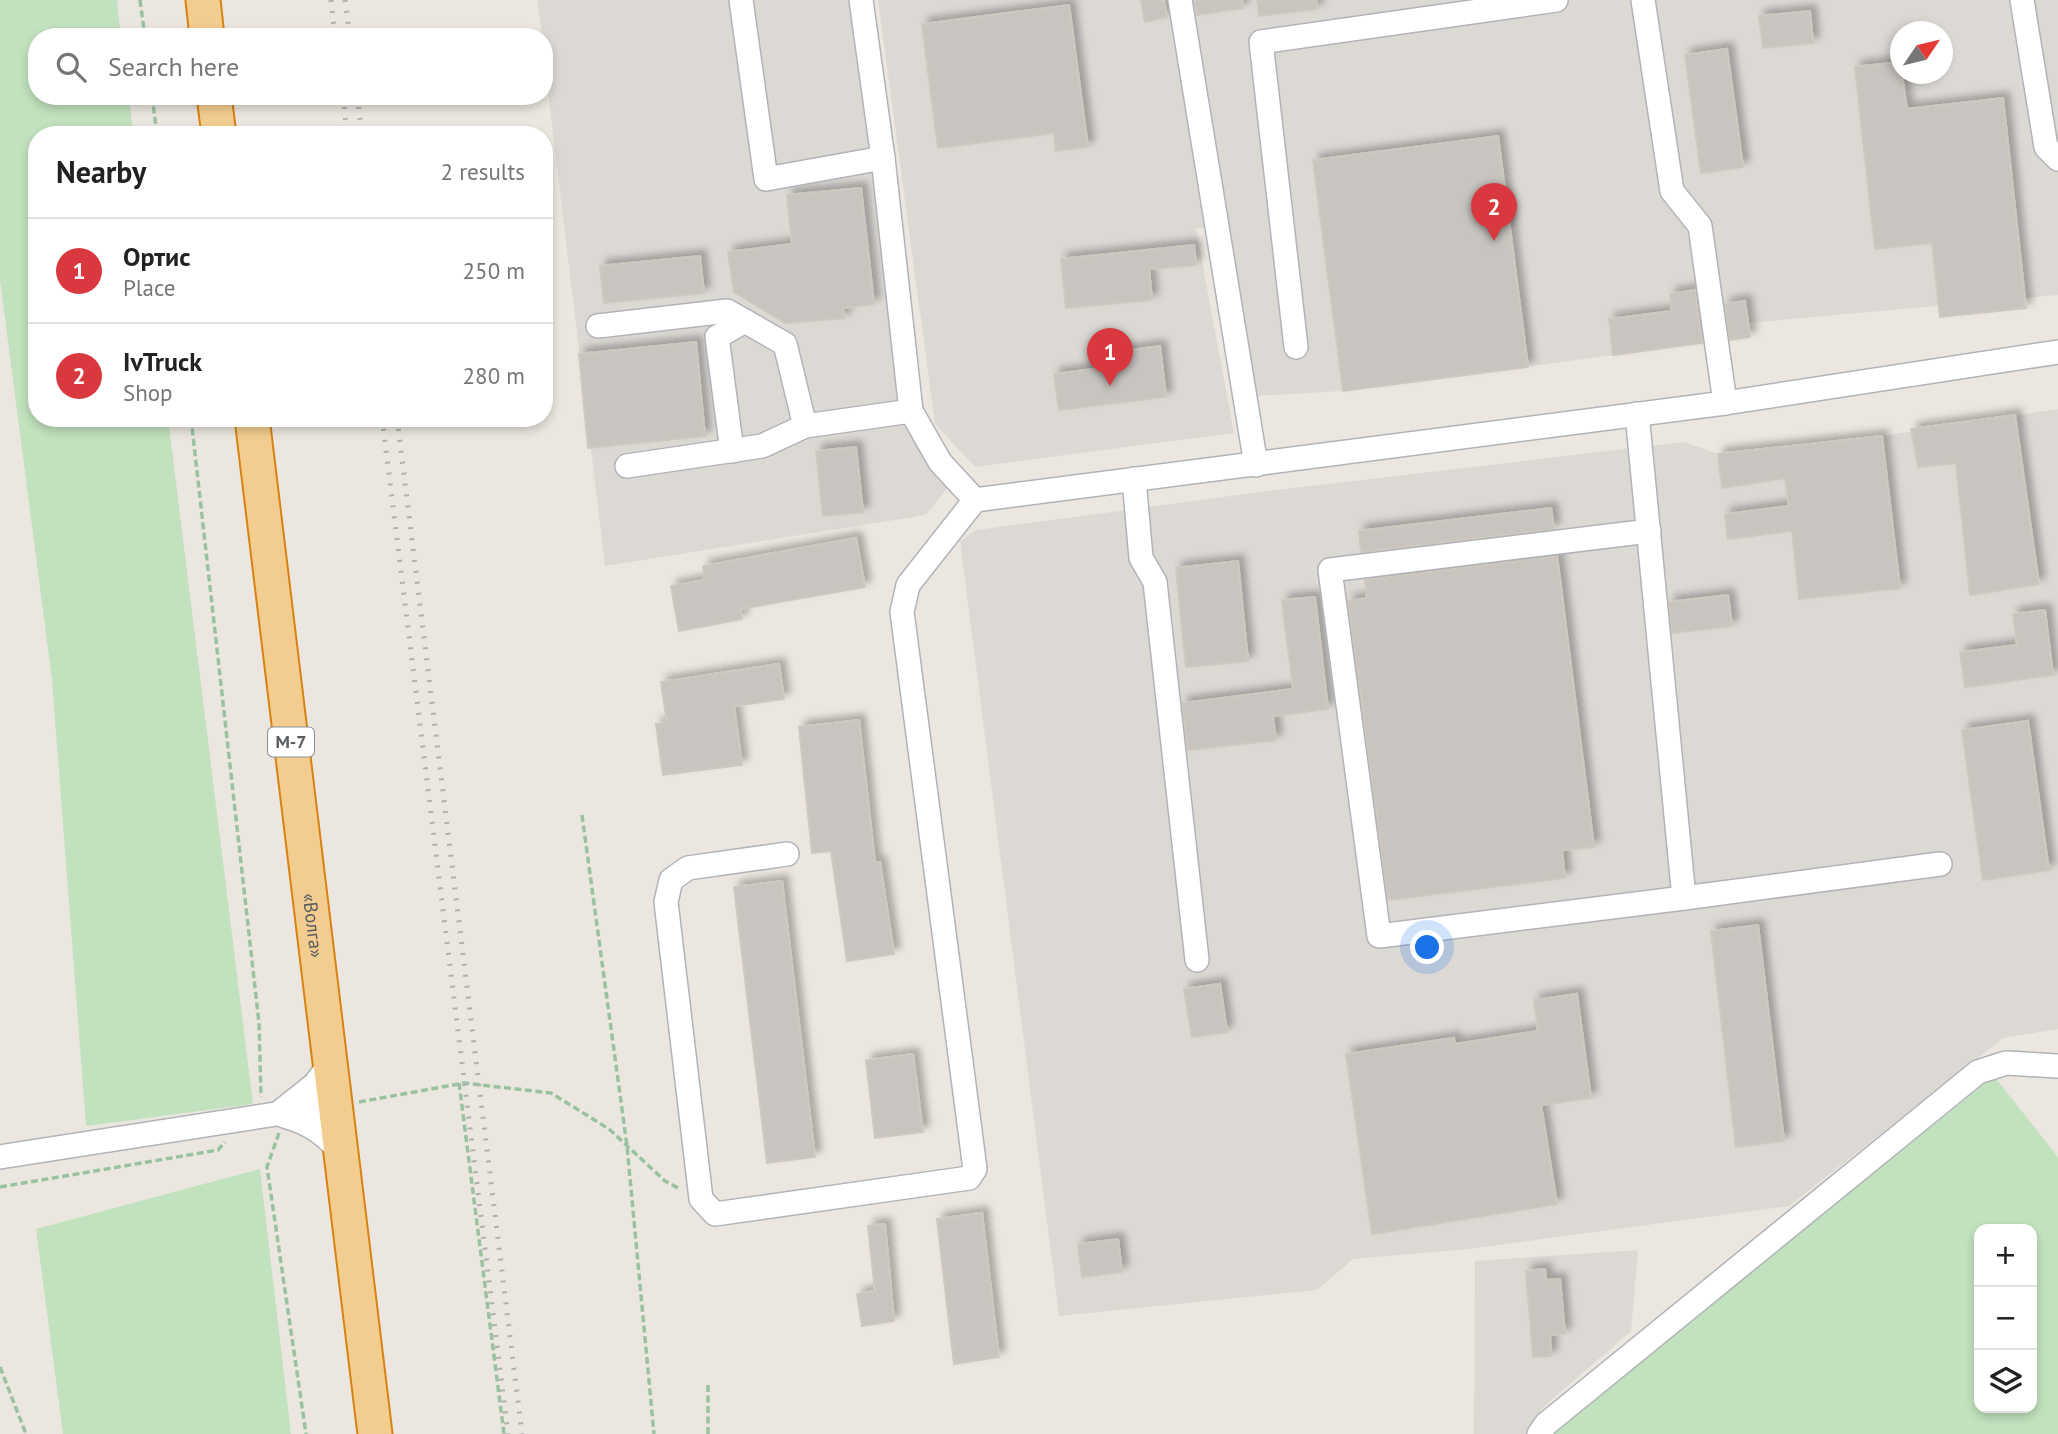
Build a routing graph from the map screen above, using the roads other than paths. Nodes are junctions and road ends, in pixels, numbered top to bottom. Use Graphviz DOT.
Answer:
graph roads {
  1 [pos="203,0"];
  2 [pos="741,0"];
  3 [pos="861,0"];
  4 [pos="1180,0"];
  5 [pos="1556,0"];
  6 [pos="1643,0"];
  7 [pos="2022,0"];
  8 [pos="206,28"];
  9 [pos="215,105"];
  10 [pos="218,126"];
  11 [pos="883,158"];
  12 [pos="2058,159"];
  13 [pos="745,321"];
  14 [pos="598,326"];
  15 [pos="1296,347"];
  16 [pos="2058,352"];
  17 [pos="1725,403"];
  18 [pos="911,411"];
  19 [pos="1637,414"];
  20 [pos="805,425"];
  21 [pos="254,427"];
  22 [pos="732,451"];
  23 [pos="1255,465"];
  24 [pos="627,466"];
  25 [pos="1134,479"];
  26 [pos="975,500"];
  27 [pos="1649,531"];
  28 [pos="787,854"];
  29 [pos="1940,864"];
  30 [pos="1684,898"];
  31 [pos="1197,960"];
  32 [pos="329,1065"];
  33 [pos="2056,1070"];
  34 [pos="334,1105"];
  35 [pos="262,1116"];
  36 [pos="340,1152"];
  37 [pos="0,1157"];
  38 [pos="375,1434"];
  39 [pos="1539,1434"];
  1 -- 8 [label="highway"];
  2 -- 11 [label="street"];
  3 -- 11 [label="street"];
  4 -- 23 [label="street"];
  5 -- 15 [label="street"];
  6 -- 17 [label="street"];
  7 -- 12 [label="street"];
  9 -- 10 [label="highway"];
  11 -- 18 [label="street"];
  13 -- 14 [label="street"];
  13 -- 20 [label="street"];
  13 -- 22 [label="street"];
  16 -- 17 [label="street"];
  17 -- 19 [label="street"];
  18 -- 20 [label="street"];
  18 -- 26 [label="street"];
  19 -- 23 [label="street"];
  19 -- 27 [label="street"];
  20 -- 22 [label="street"];
  21 -- 32 [label="highway, «Волга» / М-7"];
  22 -- 24 [label="street"];
  23 -- 25 [label="street"];
  25 -- 26 [label="street"];
  25 -- 31 [label="street"];
  26 -- 28 [label="street"];
  27 -- 30 [label="street"];
  27 -- 30 [label="street"];
  29 -- 30 [label="street"];
  32 -- 34 [label="highway, «Волга» / М-7"];
  32 -- 35 [label="street"];
  33 -- 39 [label="street"];
  34 -- 35 [label="street"];
  34 -- 36 [label="highway, «Волга» / М-7"];
  35 -- 36 [label="street"];
  35 -- 37 [label="street"];
  36 -- 38 [label="highway, «Волга» / М-7"];
}
